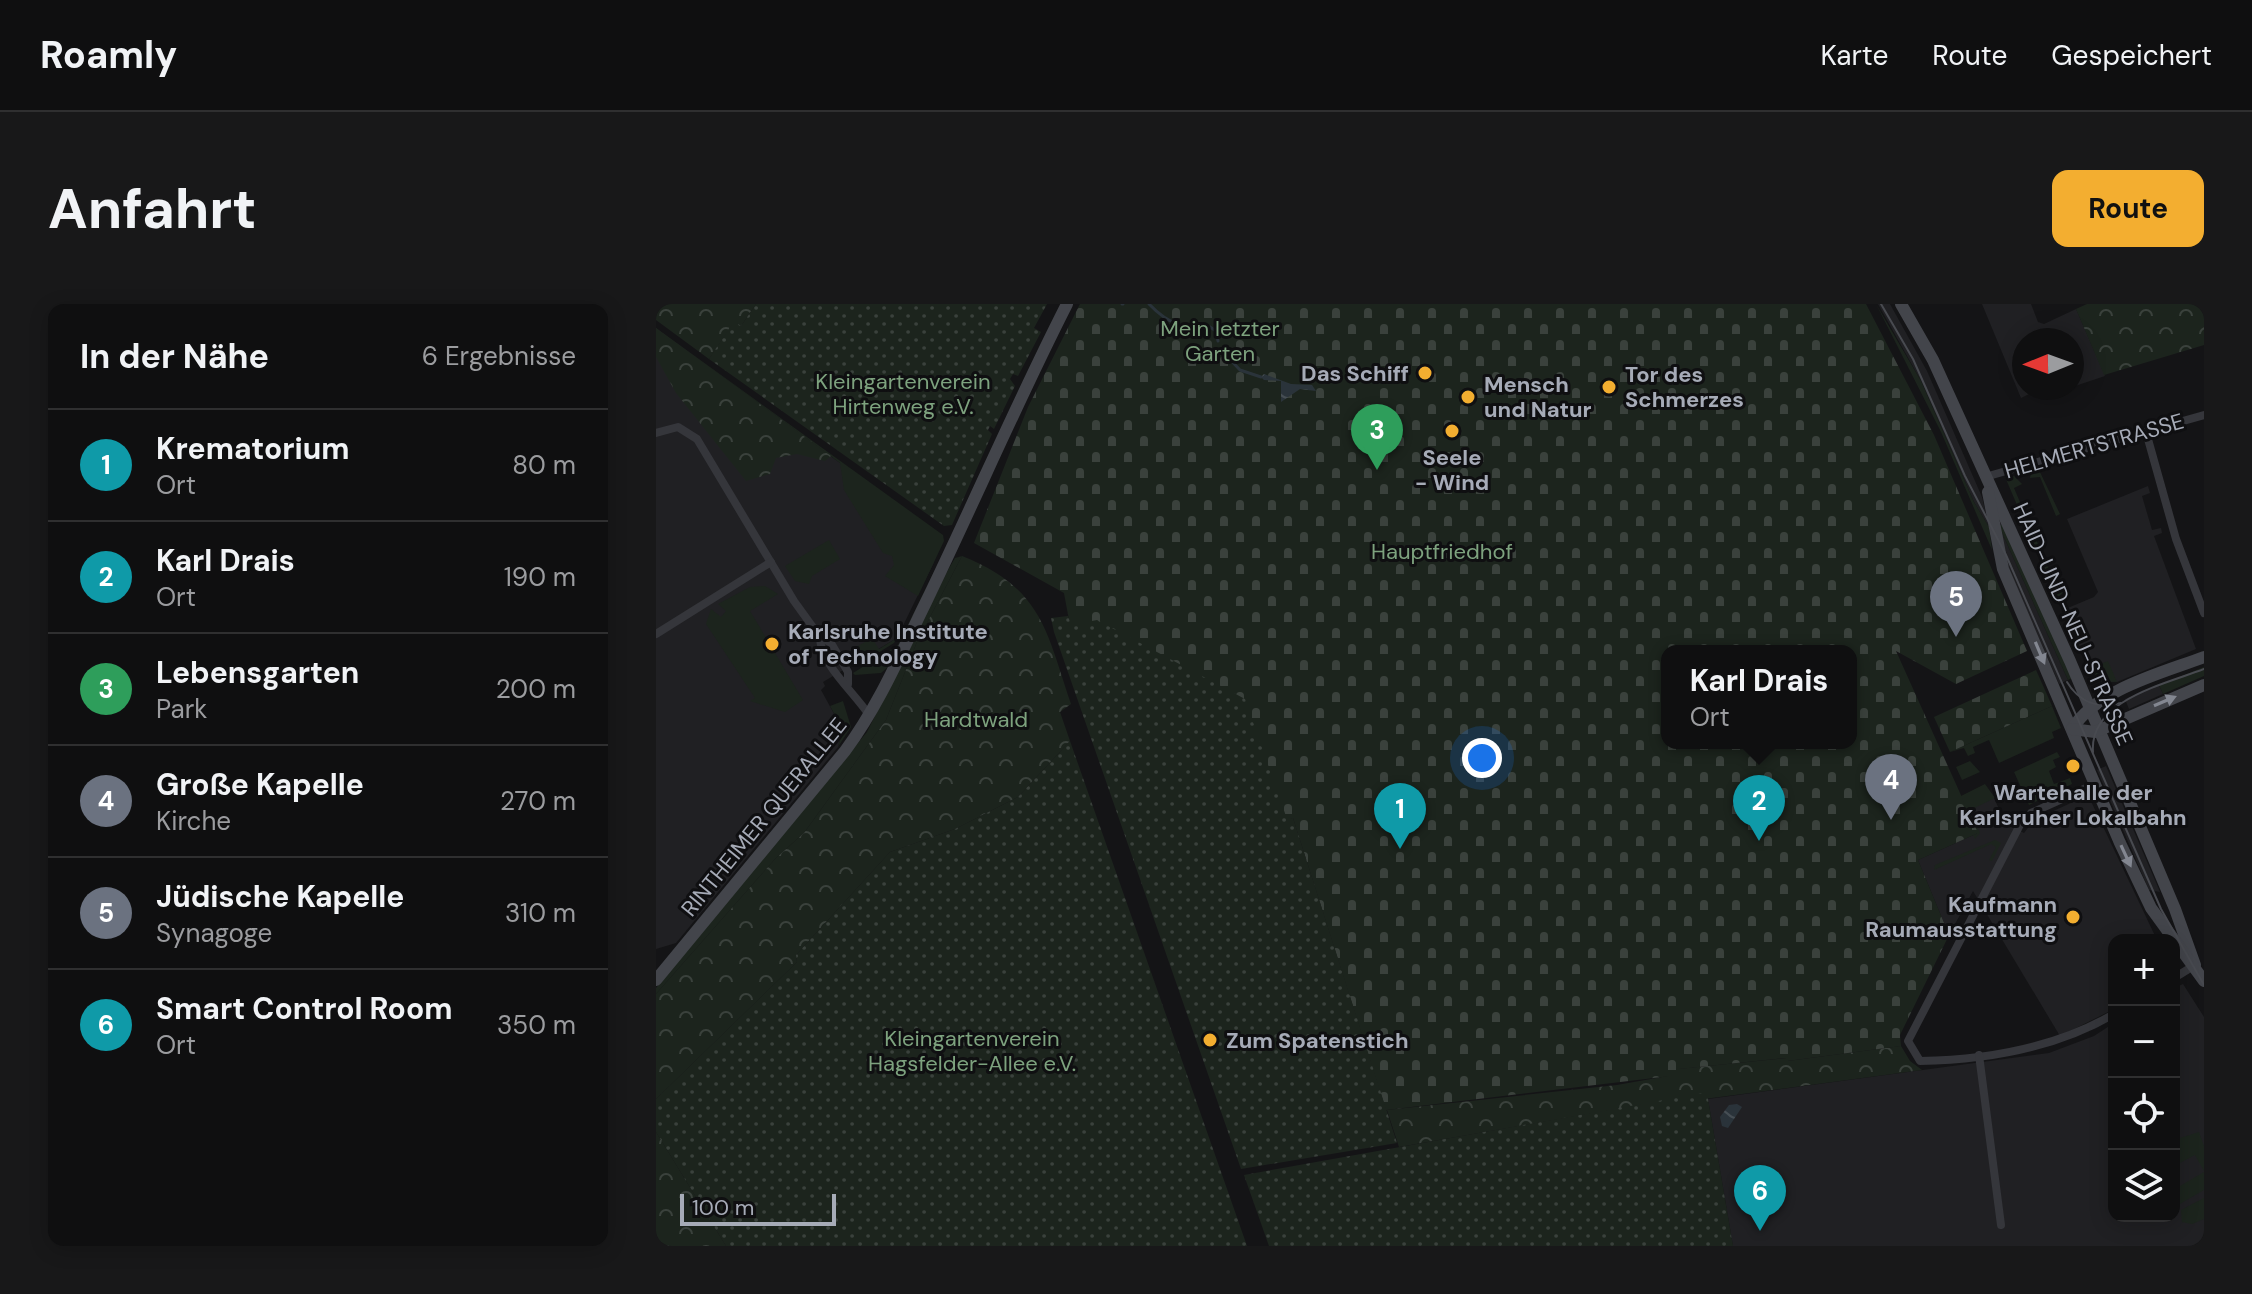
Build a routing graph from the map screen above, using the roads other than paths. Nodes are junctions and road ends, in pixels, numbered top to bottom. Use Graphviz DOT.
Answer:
graph roads {
  1 [pos="1067,304"];
  2 [pos="1901,304"];
  3 [pos="2204,415"];
  4 [pos="2146,432"];
  5 [pos="656,433"];
  6 [pos="1985,477"];
  7 [pos="771,562"];
  8 [pos="2204,613"];
  9 [pos="656,634"];
  10 [pos="2204,657"];
  11 [pos="2204,685"];
  12 [pos="2090,708"];
  13 [pos="870,716"];
  14 [pos="2072,729"];
  15 [pos="2100,730"];
  16 [pos="2095,784"];
  17 [pos="2195,965"];
  18 [pos="2180,974"];
  19 [pos="656,980"];
  20 [pos="2204,981"];
  21 [pos="2108,1017"];
  22 [pos="1979,1055"];
  23 [pos="2001,1225"];
  1 -- 13 [label="main road, RINTHEIMER QUERALLEE"];
  2 -- 6 [label="main road, HAID-UND-NEU-STRASSE"];
  3 -- 4 [label="street, HELMERTSTRASSE"];
  4 -- 6 [label="street, HELMERTSTRASSE"];
  4 -- 8 [label="street"];
  5 -- 7 [label="street"];
  6 -- 12 [label="main road, HAID-UND-NEU-STRASSE"];
  6 -- 14 [label="main road, HAID-UND-NEU-STRASSE, one-way"];
  7 -- 9 [label="street"];
  7 -- 13 [label="street"];
  10 -- 12 [label="main road"];
  15 -- 11 [label="main road, one-way"];
  12 -- 14 [label="main road"];
  12 -- 15 [label="main road, HAID-UND-NEU-STRASSE"];
  13 -- 19 [label="main road, RINTHEIMER QUERALLEE"];
  14 -- 15 [label="main road"];
  14 -- 16 [label="main road, HAID-UND-NEU-STRASSE"];
  15 -- 17 [label="main road, HAID-UND-NEU-STRASSE"];
  16 -- 17 [label="main road, HAID-UND-NEU-STRASSE, one-way"];
  16 -- 22 [label="street"];
  17 -- 18 [label="street"];
  17 -- 20 [label="main road, HAID-UND-NEU-STRASSE"];
  21 -- 22 [label="street"];
  22 -- 23 [label="street"];
}
